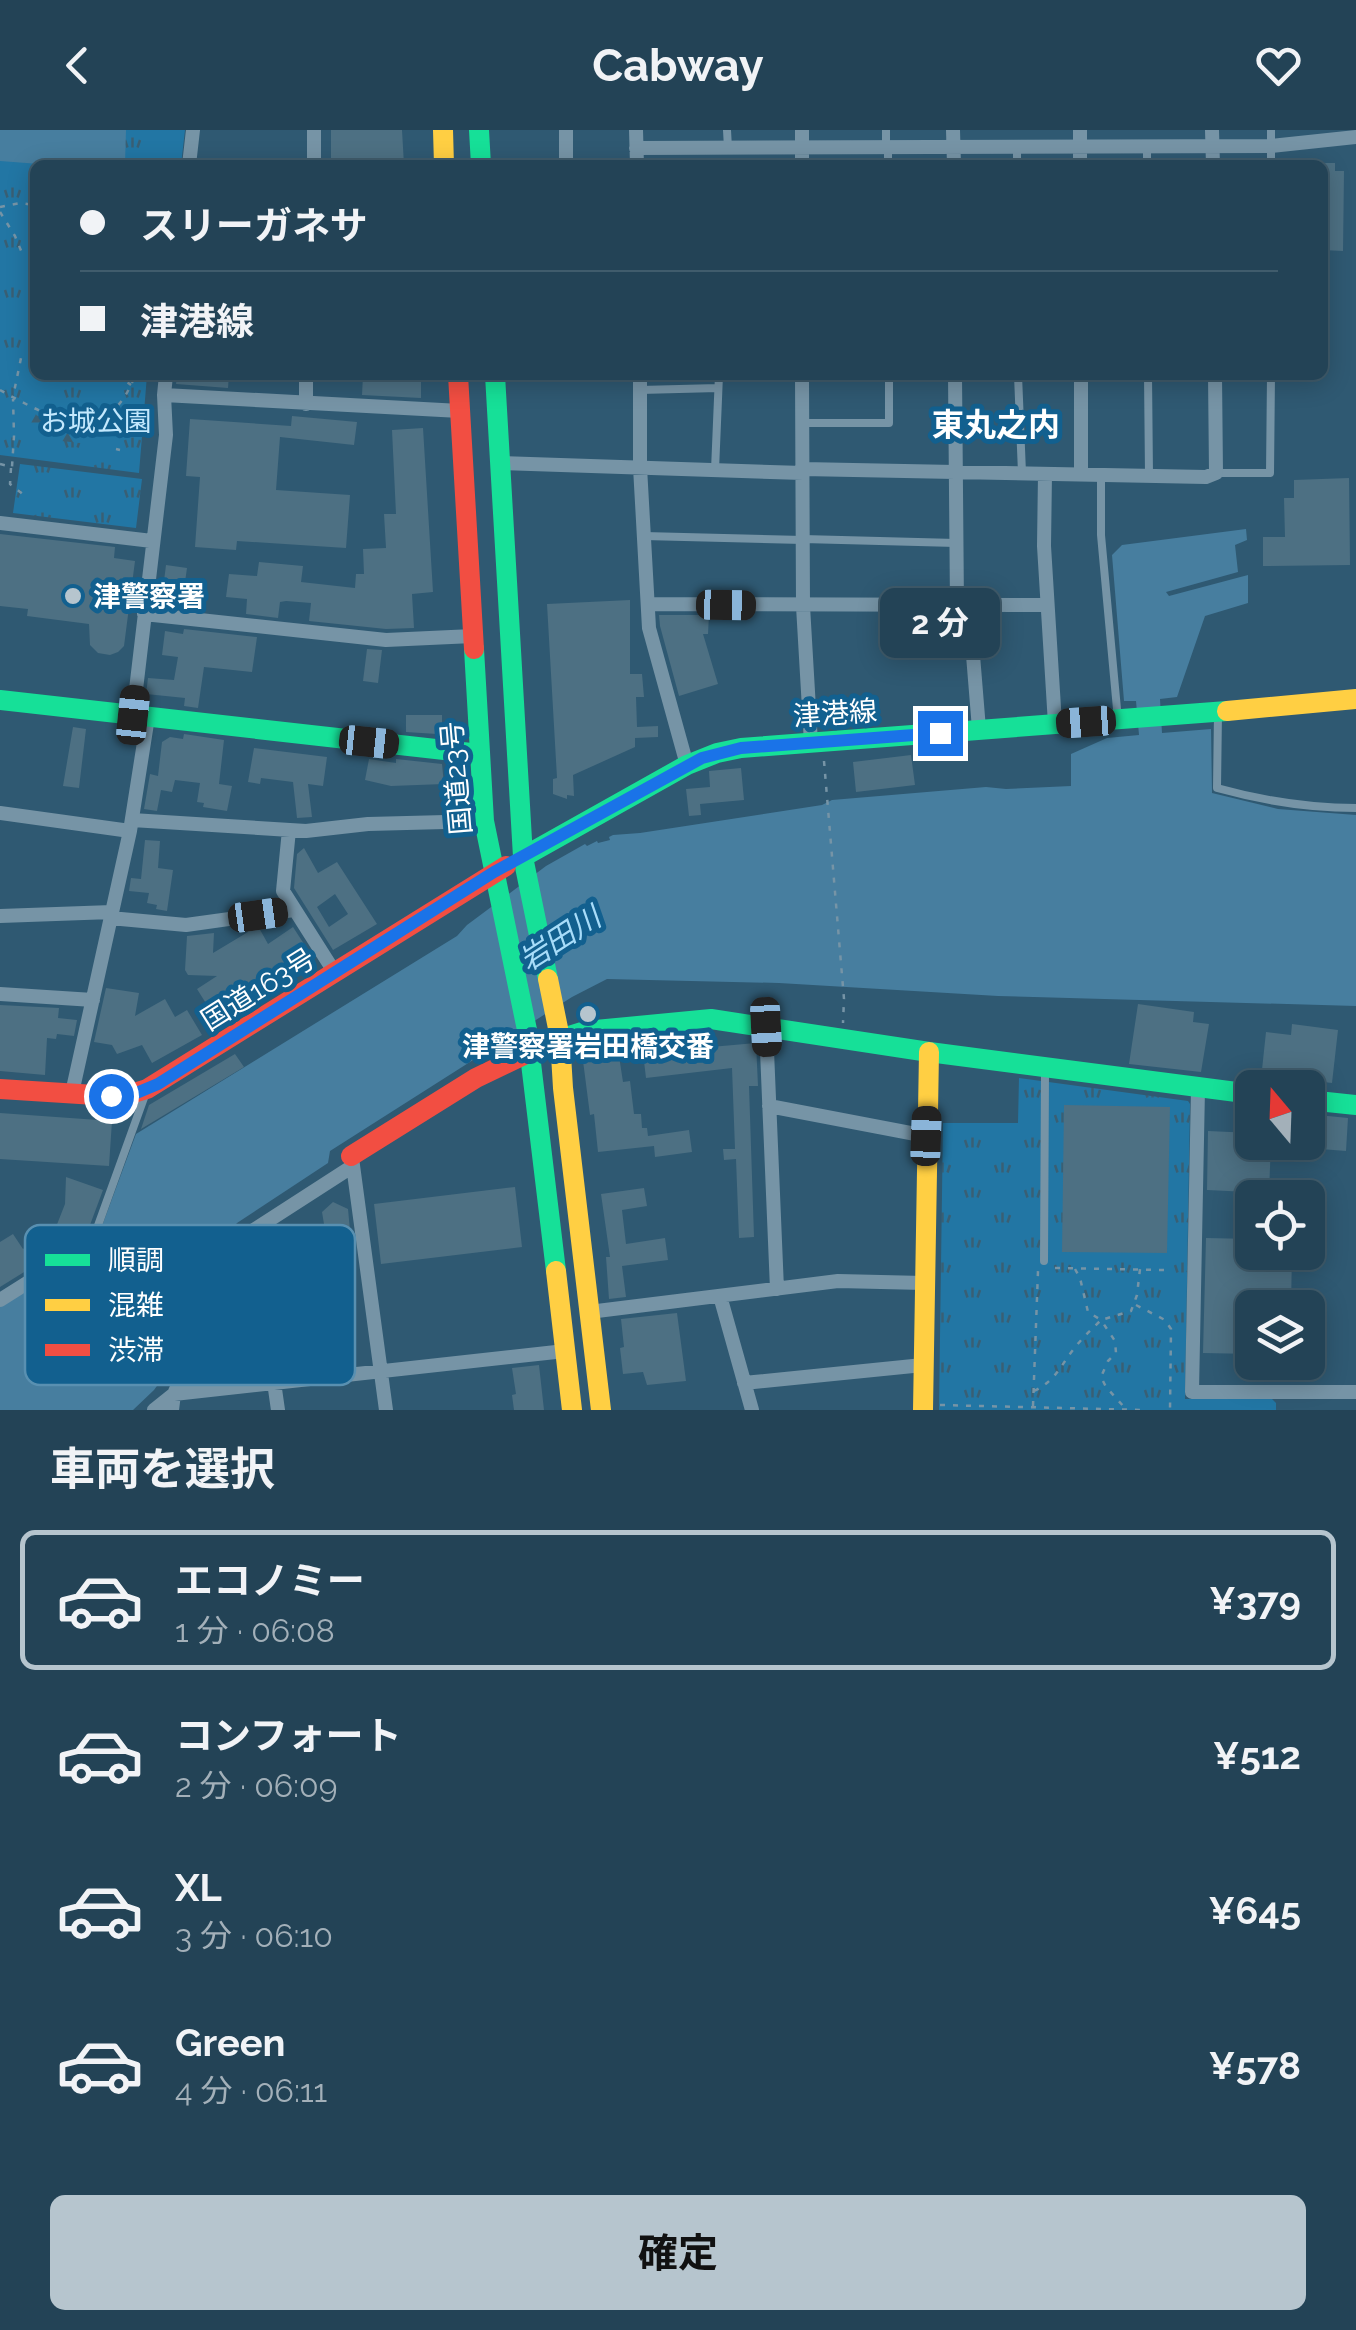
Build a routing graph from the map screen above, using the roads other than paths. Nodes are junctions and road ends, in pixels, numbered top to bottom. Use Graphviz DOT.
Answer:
graph roads {
  1 [pos="193,130"];
  2 [pos="314,130"];
  3 [pos="442,130"];
  4 [pos="479,130"];
  5 [pos="566,130"];
  6 [pos="636,130"];
  7 [pos="728,130"];
  8 [pos="802,130"];
  9 [pos="886,130"];
  10 [pos="1016,130"];
  11 [pos="1080,130"];
  12 [pos="1271,130"];
  13 [pos="1356,137"];
  14 [pos="954,138"];
  15 [pos="1212,138"];
  16 [pos="1145,141"];
  17 [pos="887,146"];
  18 [pos="1016,146"];
  19 [pos="1080,146"];
  20 [pos="1271,146"];
  21 [pos="802,147"];
  22 [pos="636,148"];
  23 [pos="728,148"];
  24 [pos="190,160"];
  25 [pos="314,160"];
  26 [pos="444,160"];
  27 [pos="481,160"];
  28 [pos="566,160"];
  29 [pos="636,160"];
  30 [pos="802,160"];
  31 [pos="888,160"];
  32 [pos="1017,160"];
  33 [pos="1080,160"];
  34 [pos="1271,160"];
  35 [pos="165,380"];
  36 [pos="306,380"];
  37 [pos="458,380"];
  38 [pos="495,380"];
  39 [pos="719,380"];
  40 [pos="802,380"];
  41 [pos="889,380"];
  42 [pos="955,380"];
  43 [pos="1018,380"];
  44 [pos="1080,380"];
  45 [pos="1148,380"];
  46 [pos="1215,380"];
  47 [pos="1270,380"];
  48 [pos="640,382"];
  49 [pos="718,388"];
  50 [pos="164,394"];
  51 [pos="306,404"];
  52 [pos="460,411"];
  53 [pos="802,424"];
  54 [pos="501,463"];
  55 [pos="640,467"];
  56 [pos="715,470"];
  57 [pos="803,471"];
  58 [pos="956,472"];
  59 [pos="1216,473"];
  60 [pos="1022,474"];
  61 [pos="1045,474"];
  62 [pos="1081,474"];
  63 [pos="1101,476"];
  64 [pos="1149,476"];
  65 [pos="0,522"];
  66 [pos="644,536"];
  67 [pos="152,540"];
  68 [pos="803,540"];
  69 [pos="956,543"];
  70 [pos="648,604"];
  71 [pos="803,606"];
  72 [pos="963,606"];
  73 [pos="1048,606"];
  74 [pos="144,614"];
  75 [pos="474,636"];
  76 [pos="0,700"];
  77 [pos="1356,700"];
  78 [pos="1215,711"];
  79 [pos="141,716"];
  80 [pos="1122,720"];
  81 [pos="1055,724"];
  82 [pos="979,729"];
  83 [pos="817,743"];
  84 [pos="480,754"];
  85 [pos="687,766"];
  86 [pos="1356,808"];
  87 [pos="0,814"];
  88 [pos="484,821"];
  89 [pos="131,826"];
  90 [pos="290,830"];
  91 [pos="525,865"];
  92 [pos="495,876"];
  93 [pos="294,910"];
  94 [pos="111,915"];
  95 [pos="0,916"];
  96 [pos="334,973"];
  97 [pos="0,994"];
  98 [pos="93,1000"];
  99 [pos="766,1027"];
  100 [pos="558,1030"];
  101 [pos="529,1052"];
  102 [pos="929,1052"];
  103 [pos="1045,1067"];
  104 [pos="0,1089"];
  105 [pos="147,1089"];
  106 [pos="1198,1089"];
  107 [pos="1235,1092"];
  108 [pos="72,1093"];
  109 [pos="1325,1102"];
  110 [pos="1356,1105"];
  111 [pos="769,1106"];
  112 [pos="926,1136"];
  113 [pos="352,1161"];
  114 [pos="98,1225"];
  115 [pos="260,1225"];
  116 [pos="1041,1264"];
  117 [pos="924,1282"];
  118 [pos="25,1284"];
  119 [pos="777,1289"];
  120 [pos="720,1296"];
  121 [pos="0,1300"];
  122 [pos="589,1312"];
  123 [pos="565,1352"];
  124 [pos="923,1364"];
  125 [pos="382,1371"];
  126 [pos="355,1374"];
  127 [pos="744,1383"];
  128 [pos="259,1385"];
  129 [pos="274,1385"];
  130 [pos="1356,1392"];
  131 [pos="173,1402"];
  132 [pos="924,1408"];
  133 [pos="154,1410"];
  134 [pos="278,1410"];
  135 [pos="386,1410"];
  136 [pos="572,1410"];
  137 [pos="600,1410"];
  138 [pos="752,1410"];
  1 -- 24 [label="street"];
  2 -- 25 [label="street"];
  3 -- 26 [label="main road"];
  4 -- 27 [label="main road"];
  5 -- 28 [label="street"];
  6 -- 22 [label="street"];
  7 -- 23 [label="lane"];
  8 -- 21 [label="street"];
  9 -- 17 [label="lane"];
  10 -- 18 [label="lane"];
  11 -- 19 [label="street"];
  12 -- 20 [label="lane"];
  13 -- 20 [label="street"];
  14 -- 17 [label="street"];
  14 -- 18 [label="street"];
  15 -- 16 [label="street"];
  15 -- 20 [label="street"];
  16 -- 19 [label="street"];
  17 -- 21 [label="street"];
  17 -- 31 [label="lane"];
  18 -- 19 [label="street"];
  18 -- 32 [label="lane"];
  19 -- 33 [label="street"];
  20 -- 34 [label="lane"];
  21 -- 23 [label="street"];
  21 -- 30 [label="street"];
  22 -- 23 [label="street"];
  22 -- 29 [label="street"];
  35 -- 50 [label="street"];
  36 -- 51 [label="street"];
  37 -- 52 [label="main road, 国道23号"];
  38 -- 54 [label="main road"];
  39 -- 49 [label="lane"];
  40 -- 53 [label="street"];
  41 -- 53 [label="lane"];
  42 -- 58 [label="street"];
  43 -- 60 [label="lane"];
  44 -- 62 [label="street"];
  45 -- 64 [label="lane"];
  46 -- 59 [label="street"];
  47 -- 59 [label="lane"];
  48 -- 49 [label="lane"];
  48 -- 55 [label="street"];
  49 -- 56 [label="lane"];
  50 -- 51 [label="street"];
  50 -- 67 [label="street"];
  51 -- 52 [label="street"];
  52 -- 75 [label="main road, 国道23号"];
  53 -- 57 [label="street"];
  54 -- 55 [label="street"];
  54 -- 91 [label="main road"];
  55 -- 56 [label="street"];
  55 -- 66 [label="street"];
  56 -- 57 [label="street"];
  57 -- 58 [label="street"];
  57 -- 68 [label="street"];
  58 -- 60 [label="street"];
  58 -- 69 [label="street"];
  59 -- 64 [label="street"];
  60 -- 61 [label="street"];
  61 -- 62 [label="street"];
  61 -- 73 [label="street"];
  62 -- 63 [label="street"];
  63 -- 64 [label="street"];
  63 -- 80 [label="lane"];
  65 -- 67 [label="street"];
  66 -- 68 [label="lane"];
  66 -- 70 [label="street"];
  67 -- 74 [label="street"];
  68 -- 69 [label="lane"];
  68 -- 71 [label="street"];
  69 -- 72 [label="street"];
  70 -- 71 [label="street"];
  70 -- 85 [label="street"];
  71 -- 72 [label="street"];
  71 -- 83 [label="street"];
  72 -- 73 [label="street"];
  72 -- 82 [label="street"];
  73 -- 81 [label="street"];
  74 -- 75 [label="street"];
  74 -- 79 [label="street"];
  75 -- 84 [label="main road, 国道23号"];
  76 -- 79 [label="main road"];
  77 -- 78 [label="main road, 津港線"];
  78 -- 80 [label="main road, 津港線"];
  78 -- 86 [label="lane"];
  79 -- 84 [label="main road"];
  79 -- 89 [label="street"];
  80 -- 81 [label="main road, 津港線"];
  81 -- 82 [label="main road, 津港線"];
  82 -- 83 [label="main road, 津港線"];
  83 -- 85 [label="main road, 津港線"];
  84 -- 88 [label="main road, 国道23号"];
  85 -- 91 [label="main road, 津港線"];
  87 -- 89 [label="street"];
  88 -- 90 [label="street"];
  88 -- 92 [label="main road, 国道23号"];
  89 -- 90 [label="street"];
  89 -- 94 [label="street"];
  90 -- 93 [label="street"];
  91 -- 92 [label="main road, 国道163号"];
  91 -- 100 [label="main road"];
  92 -- 96 [label="main road, 国道163号"];
  92 -- 101 [label="main road, 国道23号"];
  93 -- 94 [label="street"];
  93 -- 96 [label="street"];
  94 -- 95 [label="street"];
  94 -- 98 [label="street"];
  96 -- 105 [label="main road, 国道163号"];
  97 -- 98 [label="street"];
  98 -- 108 [label="street"];
  99 -- 100 [label="main road"];
  99 -- 102 [label="main road"];
  99 -- 111 [label="street"];
  100 -- 101 [label="main road"];
  100 -- 122 [label="main road"];
  101 -- 113 [label="main road"];
  101 -- 123 [label="main road, 国道23号"];
  102 -- 103 [label="main road"];
  102 -- 112 [label="main road"];
  103 -- 106 [label="main road"];
  103 -- 116 [label="lane"];
  104 -- 108 [label="main road, 国道163号"];
  105 -- 108 [label="main road, 国道163号"];
  105 -- 114 [label="lane"];
  106 -- 107 [label="main road"];
  106 -- 130 [label="street"];
  109 -- 110 [label="main road"];
  111 -- 112 [label="street"];
  111 -- 119 [label="street"];
  112 -- 117 [label="main road"];
  113 -- 115 [label="street"];
  113 -- 125 [label="street"];
  117 -- 119 [label="street"];
  117 -- 124 [label="main road"];
  118 -- 121 [label="street"];
  119 -- 120 [label="street"];
  120 -- 122 [label="street"];
  120 -- 127 [label="street"];
  122 -- 137 [label="main road"];
  123 -- 125 [label="street"];
  123 -- 136 [label="main road, 国道23号"];
  124 -- 127 [label="street"];
  124 -- 132 [label="main road"];
  125 -- 126 [label="street"];
  125 -- 135 [label="street"];
  127 -- 138 [label="street"];
  128 -- 131 [label="street"];
  129 -- 134 [label="street"];
  131 -- 133 [label="street"];
}
